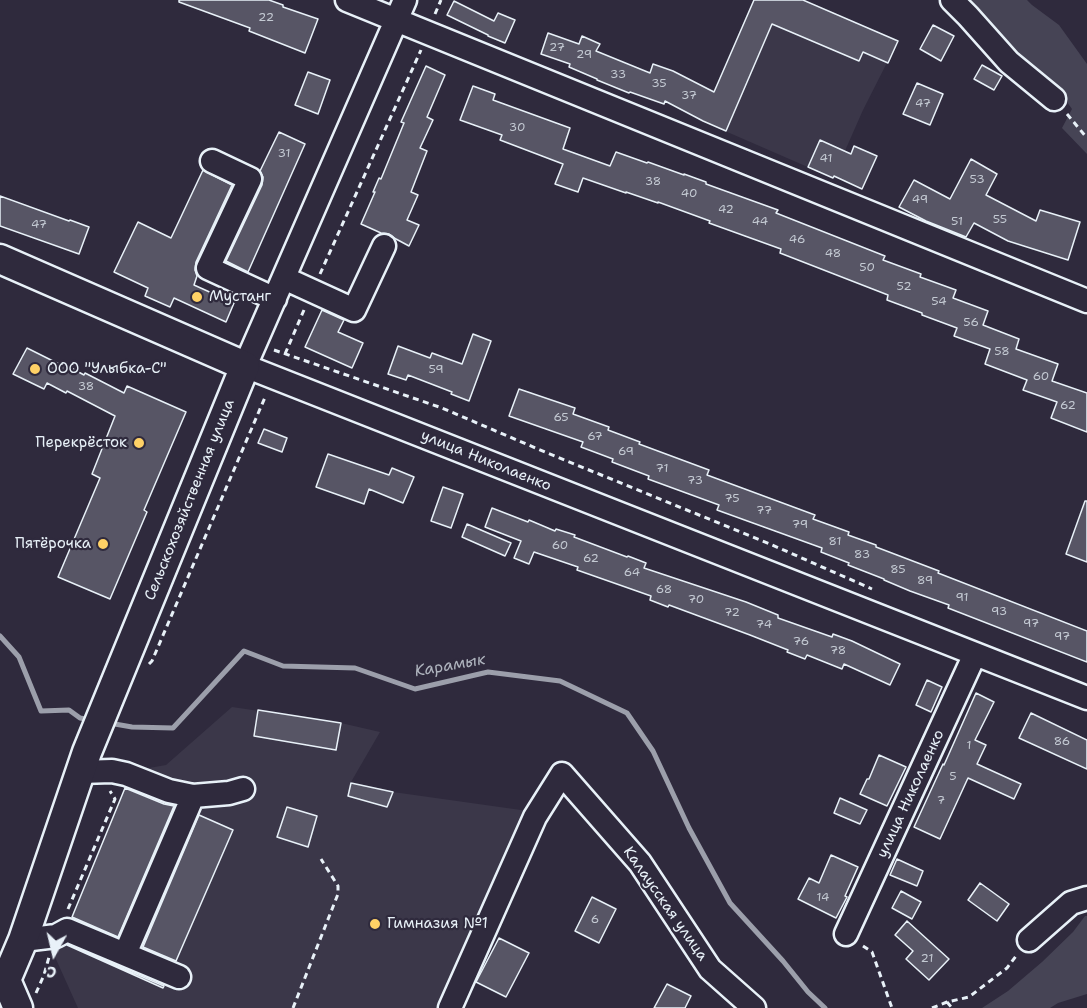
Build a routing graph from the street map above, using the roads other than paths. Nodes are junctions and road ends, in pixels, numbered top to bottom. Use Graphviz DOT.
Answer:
graph roads {
  1 [pos="347,0"];
  2 [pos="952,0"];
  3 [pos="400,10"];
  4 [pos="1054,99"];
  5 [pos="212,161"];
  6 [pos="384,246"];
  7 [pos="0,259"];
  8 [pos="284,278"];
  9 [pos="275,298"];
  10 [pos="1087,301"];
  11 [pos="250,354"];
  12 [pos="975,654"];
  13 [pos="1087,698"];
  14 [pos="87,765"];
  15 [pos="243,789"];
  16 [pos="193,796"];
  17 [pos="1087,898"];
  18 [pos="846,934"];
  19 [pos="23,940"];
  20 [pos="1029,940"];
  21 [pos="125,954"];
  22 [pos="179,977"];
  23 [pos="3,978"];
  24 [pos="18,1008"];
  25 [pos="450,1008"];
  26 [pos="754,1008"];
  1 -- 3 [label="street"];
  2 -- 4 [label="street"];
  3 -- 8 [label="street, Сельскохозяйственная улица"];
  3 -- 10 [label="street"];
  5 -- 9 [label="street"];
  6 -- 8 [label="street"];
  7 -- 11 [label="main road, улица Николаенко"];
  8 -- 9 [label="street, Сельскохозяйственная улица"];
  9 -- 11 [label="street, Сельскохозяйственная улица"];
  11 -- 12 [label="street, улица Николаенко"];
  11 -- 14 [label="main road, Сельскохозяйственная улица"];
  12 -- 13 [label="street, улица Николаенко"];
  12 -- 18 [label="street, улица Николаенко"];
  14 -- 16 [label="street"];
  14 -- 19 [label="main road, Сельскохозяйственная улица"];
  15 -- 16 [label="street"];
  16 -- 21 [label="street"];
  17 -- 20 [label="street"];
  19 -- 21 [label="street"];
  19 -- 23 [label="main road, Сельскохозяйственная улица"];
  21 -- 22 [label="street"];
  23 -- 24 [label="main road, Сельскохозяйственная улица"];
  25 -- 26 [label="street, Калаусская улица"];
}
